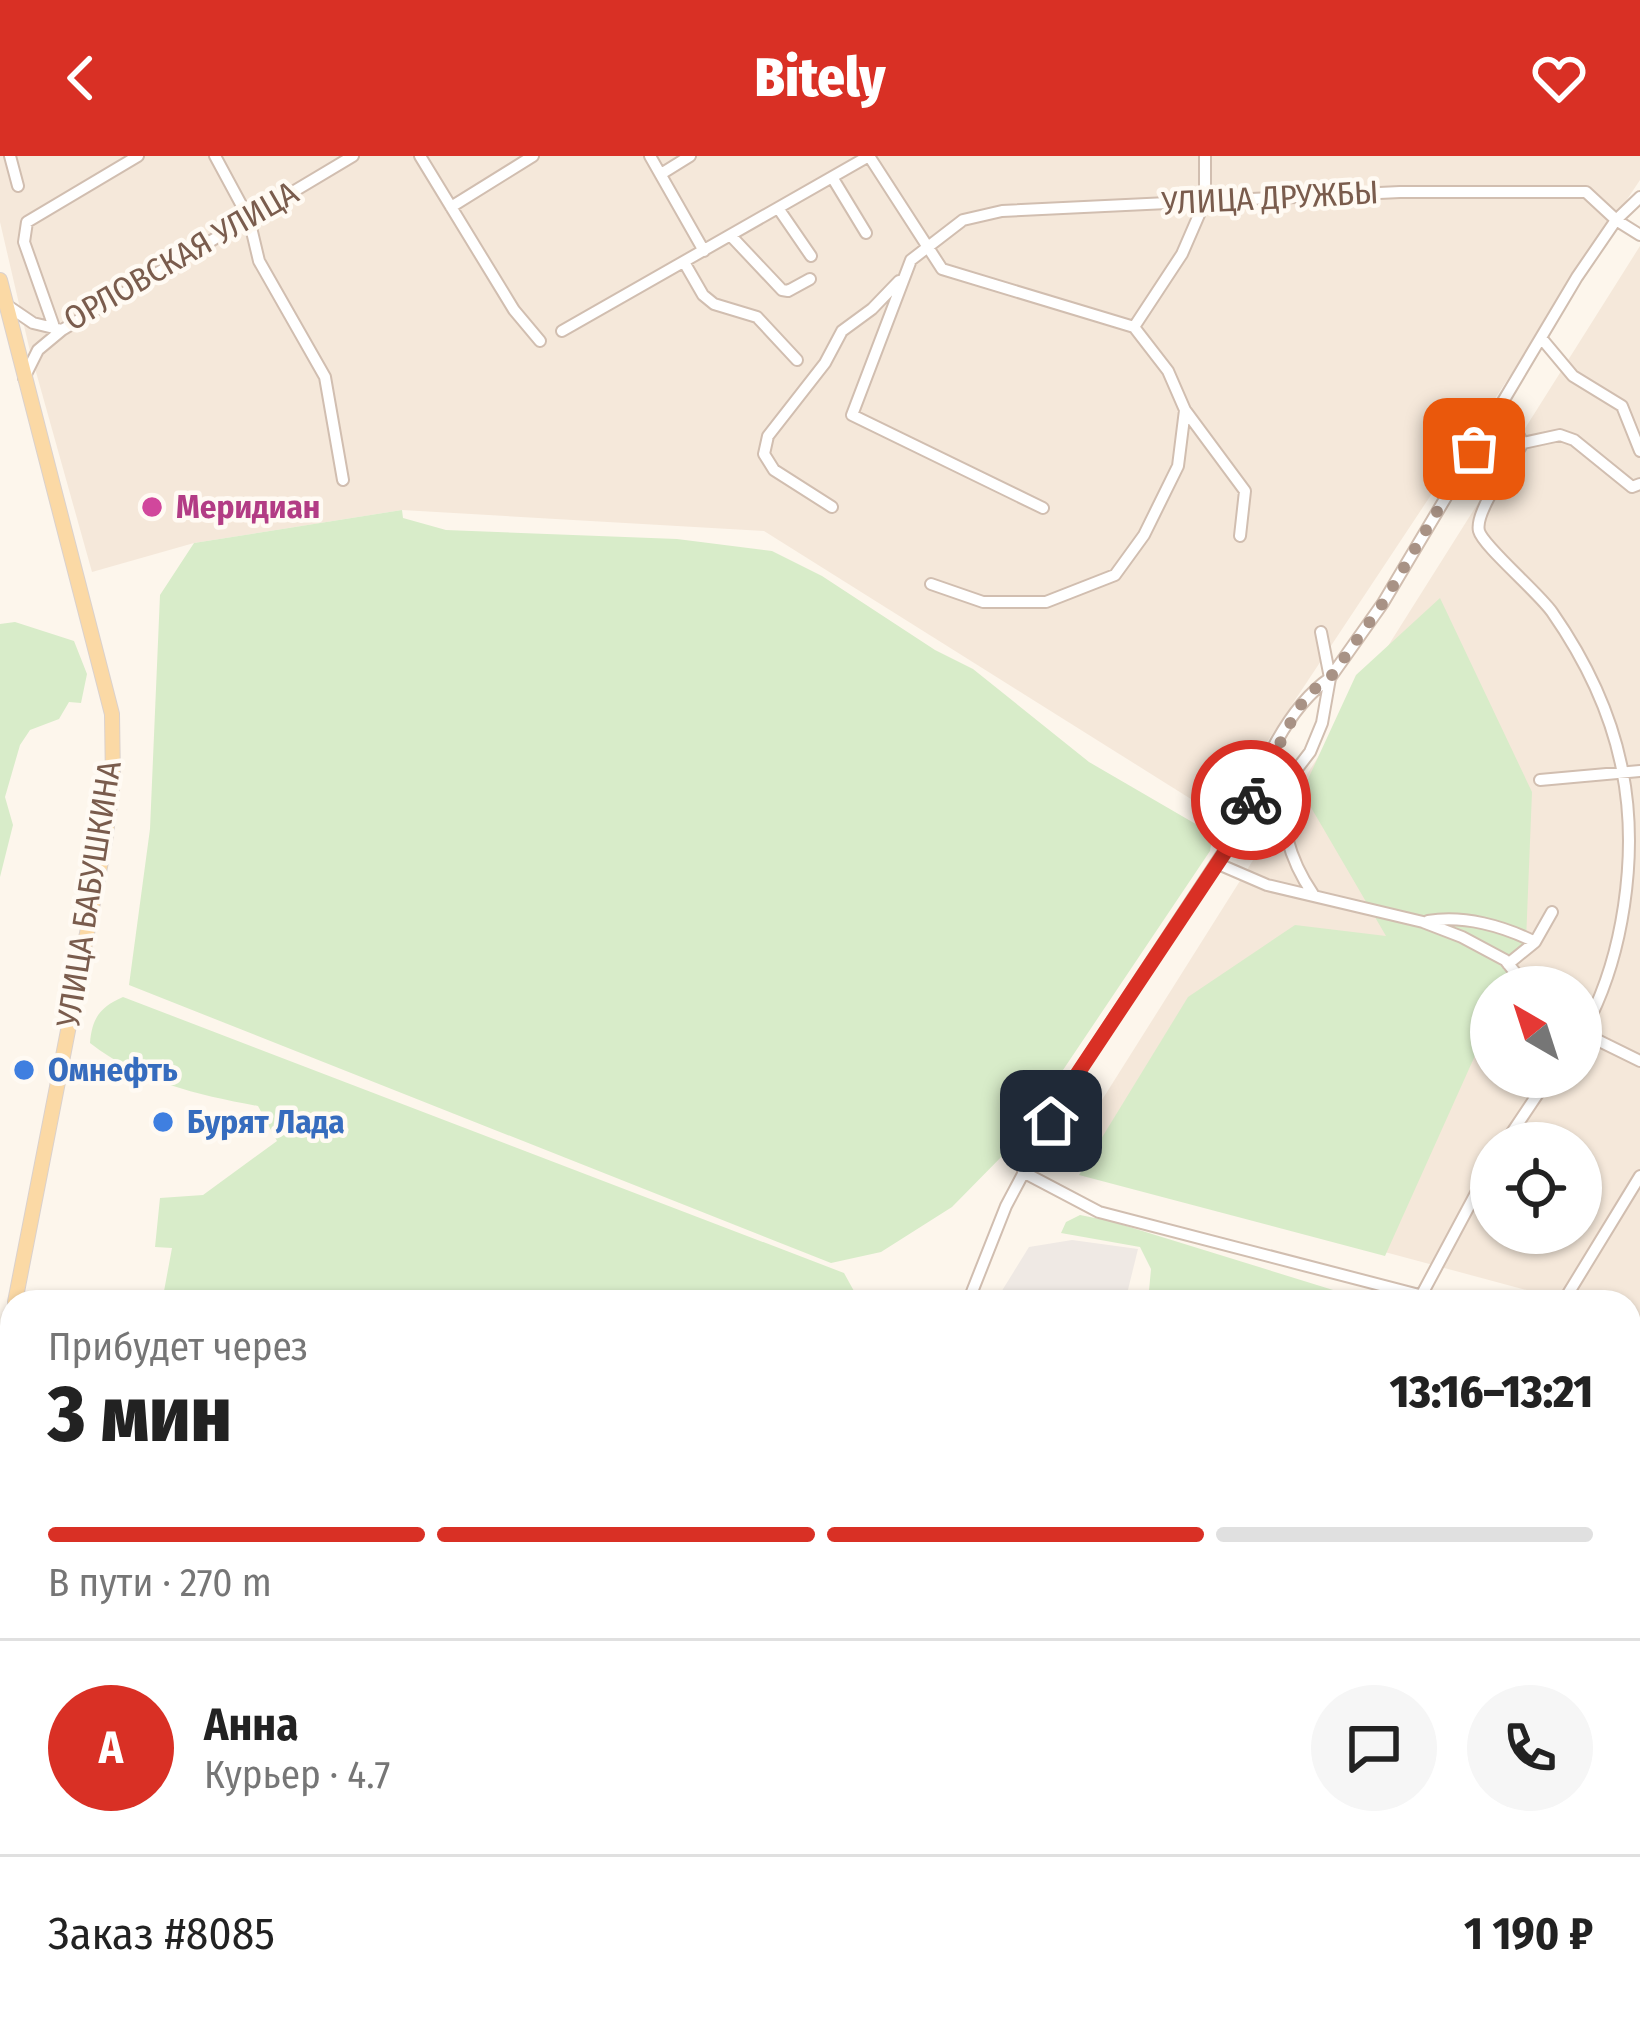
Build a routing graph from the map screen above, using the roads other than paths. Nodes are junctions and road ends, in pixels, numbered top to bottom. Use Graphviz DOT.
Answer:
graph roads {
  1 [pos="10,156"];
  2 [pos="138,156"];
  3 [pos="214,156"];
  4 [pos="353,156"];
  5 [pos="420,156"];
  6 [pos="533,156"];
  7 [pos="650,156"];
  8 [pos="690,156"];
  9 [pos="869,156"];
  10 [pos="1205,156"];
  11 [pos="116,162"];
  12 [pos="661,173"];
  13 [pos="832,177"];
  14 [pos="18,186"];
  15 [pos="1640,197"];
  16 [pos="1205,201"];
  17 [pos="451,207"];
  18 [pos="778,208"];
  19 [pos="249,219"];
  20 [pos="1615,219"];
  21 [pos="866,233"];
  22 [pos="1640,235"];
  23 [pos="731,236"];
  24 [pos="926,247"];
  25 [pos="704,251"];
  26 [pos="811,256"];
  27 [pos="684,262"];
  28 [pos="905,274"];
  29 [pos="810,279"];
  30 [pos="0,280"];
  31 [pos="8,306"];
  32 [pos="57,327"];
  33 [pos="1134,328"];
  34 [pos="562,332"];
  35 [pos="1542,339"];
  36 [pos="540,341"];
  37 [pos="796,360"];
  38 [pos="23,380"];
  39 [pos="1185,410"];
  40 [pos="1495,412"];
  41 [pos="1523,442"];
  42 [pos="1640,451"];
  43 [pos="343,480"];
  44 [pos="1640,484"];
  45 [pos="832,507"];
  46 [pos="1043,508"];
  47 [pos="1240,536"];
  48 [pos="931,584"];
  49 [pos="1322,632"];
  50 [pos="1330,678"];
  51 [pos="1275,751"];
  52 [pos="1640,771"];
  53 [pos="1623,772"];
  54 [pos="1540,780"];
  55 [pos="1280,791"];
  56 [pos="1245,822"];
  57 [pos="1216,862"];
  58 [pos="1313,894"];
  59 [pos="1552,912"];
  60 [pos="1423,922"];
  61 [pos="1535,942"];
  62 [pos="1507,966"];
  63 [pos="1512,966"];
  64 [pos="1602,989"];
  65 [pos="1602,1043"];
  66 [pos="1640,1061"];
  67 [pos="1023,1172"];
  68 [pos="1640,1176"];
  69 [pos="1470,1204"];
  70 [pos="17,1290"];
  71 [pos="973,1290"];
  72 [pos="1398,1290"];
  73 [pos="1424,1290"];
  74 [pos="1570,1290"];
  1 -- 14 [label="street"];
  2 -- 11 [label="street"];
  3 -- 19 [label="street"];
  4 -- 19 [label="street, ОРЛОВСКАЯ УЛИЦА"];
  5 -- 17 [label="street"];
  6 -- 17 [label="street"];
  7 -- 12 [label="street"];
  8 -- 12 [label="street"];
  9 -- 13 [label="street"];
  9 -- 24 [label="street"];
  10 -- 16 [label="street"];
  11 -- 32 [label="street"];
  12 -- 25 [label="street"];
  13 -- 18 [label="street"];
  13 -- 21 [label="street"];
  15 -- 20 [label="street"];
  16 -- 20 [label="street, УЛИЦА ДРУЖБЫ"];
  16 -- 24 [label="street, УЛИЦА ДРУЖБЫ"];
  16 -- 33 [label="street"];
  17 -- 36 [label="street"];
  18 -- 23 [label="street"];
  18 -- 26 [label="street"];
  19 -- 32 [label="street, ОРЛОВСКАЯ УЛИЦА"];
  19 -- 43 [label="street"];
  20 -- 22 [label="street, УЛИЦА ДРУЖБЫ"];
  20 -- 35 [label="street"];
  23 -- 25 [label="street"];
  23 -- 29 [label="street"];
  24 -- 28 [label="street"];
  24 -- 33 [label="street"];
  25 -- 27 [label="street"];
  27 -- 34 [label="street"];
  27 -- 37 [label="street"];
  28 -- 45 [label="street"];
  28 -- 46 [label="street"];
  30 -- 31 [label="main road, УЛИЦА БАБУШКИНА"];
  31 -- 32 [label="street, ОРЛОВСКАЯ УЛИЦА"];
  31 -- 38 [label="main road, УЛИЦА БАБУШКИНА"];
  32 -- 38 [label="street"];
  33 -- 39 [label="street"];
  35 -- 40 [label="street"];
  35 -- 42 [label="street"];
  38 -- 70 [label="main road, УЛИЦА БАБУШКИНА"];
  39 -- 47 [label="street"];
  39 -- 48 [label="street"];
  40 -- 41 [label="street"];
  40 -- 50 [label="street"];
  41 -- 44 [label="street"];
  41 -- 53 [label="street"];
  49 -- 50 [label="street"];
  50 -- 51 [label="street"];
  50 -- 55 [label="street"];
  51 -- 55 [label="street"];
  51 -- 56 [label="street"];
  52 -- 53 [label="street"];
  53 -- 54 [label="street"];
  53 -- 64 [label="street"];
  55 -- 56 [label="street"];
  55 -- 58 [label="street"];
  56 -- 57 [label="street"];
  57 -- 58 [label="street"];
  57 -- 67 [label="street"];
  58 -- 60 [label="street"];
  59 -- 61 [label="street"];
  60 -- 61 [label="street"];
  60 -- 62 [label="street"];
  61 -- 63 [label="street"];
  65 -- 66 [label="street"];
  67 -- 71 [label="street"];
  67 -- 72 [label="street"];
  68 -- 74 [label="street"];
  69 -- 73 [label="street"];
}
